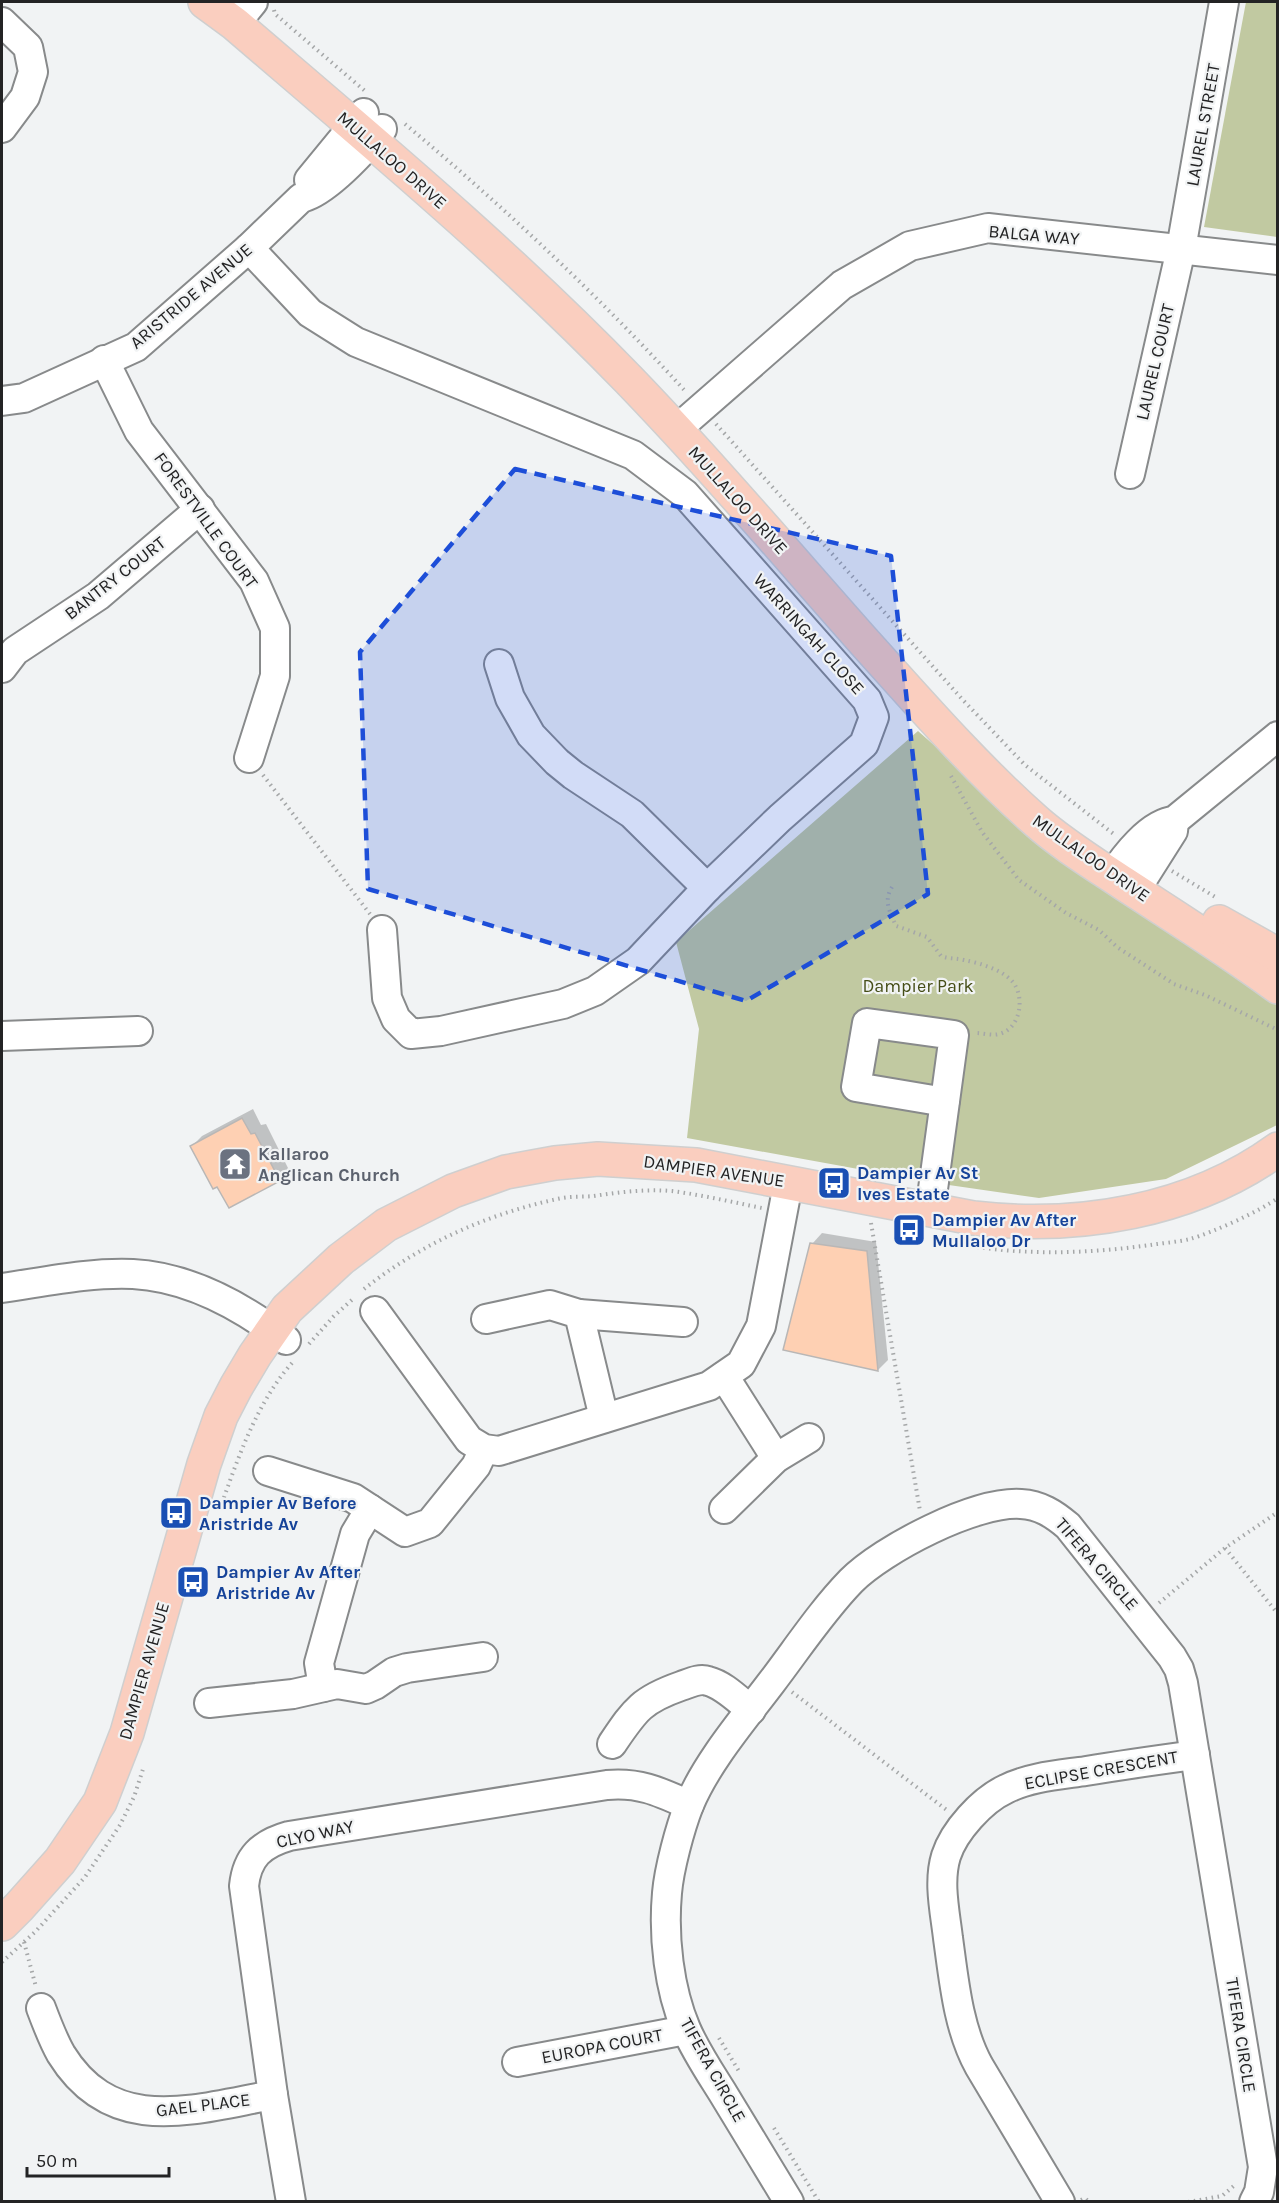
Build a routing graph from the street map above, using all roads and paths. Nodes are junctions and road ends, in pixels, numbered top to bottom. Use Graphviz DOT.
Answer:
graph roads {
  1 [pos="1224,2"];
  2 [pos="234,6"];
  3 [pos="2,22"];
  4 [pos="373,121"];
  5 [pos="2,128"];
  6 [pos="249,248"];
  7 [pos="1181,249"];
  8 [pos="1278,260"];
  9 [pos="104,360"];
  10 [pos="2,400"];
  11 [pos="689,419"];
  12 [pos="1130,474"];
  13 [pos="200,509"];
  14 [pos="500,664"];
  15 [pos="2,668"];
  16 [pos="1278,736"];
  17 [pos="249,758"];
  18 [pos="1133,869"];
  19 [pos="892,887"];
  20 [pos="707,888"];
  21 [pos="1219,899"];
  22 [pos="382,930"];
  23 [pos="1278,955"];
  24 [pos="1278,987"];
  25 [pos="138,1031"];
  26 [pos="954,1035"];
  27 [pos="2,1036"];
  28 [pos="945,1102"];
  29 [pos="1278,1149"];
  30 [pos="1278,1173"];
  31 [pos="1278,1198"];
  32 [pos="784,1203"];
  33 [pos="860,1221"];
  34 [pos="871,1223"];
  35 [pos="933,1225"];
  36 [pos="881,1226"];
  37 [pos="2,1288"];
  38 [pos="375,1311"];
  39 [pos="579,1314"];
  40 [pos="486,1319"];
  41 [pos="683,1322"];
  42 [pos="290,1344"];
  43 [pos="724,1376"];
  44 [pos="604,1418"];
  45 [pos="809,1438"];
  46 [pos="484,1449"];
  47 [pos="776,1458"];
  48 [pos="268,1471"];
  49 [pos="370,1509"];
  50 [pos="724,1509"];
  51 [pos="219,1510"];
  52 [pos="1278,1512"];
  53 [pos="924,1532"];
  54 [pos="1225,1548"];
  55 [pos="1278,1614"];
  56 [pos="1142,1617"];
  57 [pos="483,1657"];
  58 [pos="774,1679"];
  59 [pos="323,1687"];
  60 [pos="209,1703"];
  61 [pos="751,1710"];
  62 [pos="612,1744"];
  63 [pos="1195,1755"];
  64 [pos="147,1757"];
  65 [pos="689,1805"];
  66 [pos="965,1824"];
  67 [pos="9,1937"];
  68 [pos="2,1962"];
  69 [pos="41,2008"];
  70 [pos="686,2030"];
  71 [pos="517,2062"];
  72 [pos="273,2095"];
  73 [pos="291,2202"];
  74 [pos="789,2202"];
  75 [pos="1060,2202"];
  76 [pos="1254,2202"];
  1 -- 7 [label="street, LAUREL STREET"];
  2 -- 4 [label="main road, MULLALOO DRIVE"];
  2 -- 4 [label="path"];
  3 -- 5 [label="street"];
  4 -- 6 [label="street, ARISTRIDE AVENUE"];
  4 -- 11 [label="main road, MULLALOO DRIVE"];
  4 -- 11 [label="path"];
  6 -- 9 [label="street, ARISTRIDE AVENUE"];
  6 -- 20 [label="street, WARRINGAH CLOSE"];
  7 -- 8 [label="street, BALGA WAY"];
  7 -- 11 [label="street, BALGA WAY"];
  7 -- 12 [label="street, LAUREL COURT"];
  9 -- 10 [label="street, ARISTRIDE AVENUE"];
  9 -- 13 [label="street, FORESTVILLE COURT"];
  11 -- 18 [label="path"];
  11 -- 18 [label="main road, MULLALOO DRIVE"];
  13 -- 15 [label="street, BANTRY COURT"];
  13 -- 17 [label="street, FORESTVILLE COURT"];
  14 -- 20 [label="street"];
  16 -- 18 [label="street"];
  17 -- 22 [label="path"];
  18 -- 21 [label="path"];
  18 -- 23 [label="main road, MULLALOO DRIVE"];
  18 -- 24 [label="main road, MULLALOO DRIVE"];
  19 -- 26 [label="path"];
  20 -- 22 [label="street, WARRINGAH CLOSE"];
  25 -- 27 [label="street"];
  26 -- 28 [label="street"];
  26 -- 28 [label="street"];
  28 -- 35 [label="street"];
  29 -- 35 [label="main road, DAMPIER AVENUE"];
  30 -- 32 [label="main road, DAMPIER AVENUE"];
  31 -- 35 [label="path"];
  32 -- 42 [label="path"];
  32 -- 42 [label="main road, DAMPIER AVENUE"];
  32 -- 43 [label="street"];
  33 -- 34 [label="path"];
  34 -- 36 [label="path"];
  34 -- 53 [label="path"];
  35 -- 42 [label="main road, DAMPIER AVENUE"];
  37 -- 42 [label="street"];
  38 -- 46 [label="street"];
  39 -- 40 [label="street"];
  39 -- 41 [label="street"];
  39 -- 44 [label="street"];
  42 -- 51 [label="path"];
  42 -- 67 [label="main road, DAMPIER AVENUE"];
  43 -- 44 [label="street"];
  43 -- 47 [label="street"];
  44 -- 46 [label="street"];
  45 -- 47 [label="street"];
  46 -- 49 [label="street"];
  47 -- 50 [label="street"];
  48 -- 49 [label="street"];
  49 -- 59 [label="street"];
  52 -- 54 [label="path"];
  53 -- 56 [label="street, TIFERA CIRCLE"];
  53 -- 58 [label="street, TIFERA CIRCLE"];
  54 -- 55 [label="path"];
  54 -- 56 [label="path"];
  56 -- 63 [label="street, TIFERA CIRCLE"];
  57 -- 59 [label="street"];
  58 -- 61 [label="street, TIFERA CIRCLE"];
  58 -- 66 [label="path"];
  59 -- 60 [label="street"];
  61 -- 62 [label="street"];
  61 -- 65 [label="street, TIFERA CIRCLE"];
  63 -- 66 [label="street, ECLIPSE CRESCENT"];
  63 -- 76 [label="street, TIFERA CIRCLE"];
  64 -- 67 [label="path"];
  65 -- 70 [label="street, TIFERA CIRCLE"];
  65 -- 72 [label="street, CLYO WAY"];
  66 -- 75 [label="street, ECLIPSE CRESCENT"];
  67 -- 68 [label="path"];
  67 -- 69 [label="path"];
  69 -- 72 [label="street, GAEL PLACE"];
  70 -- 71 [label="street, EUROPA COURT"];
  70 -- 74 [label="street, TIFERA CIRCLE"];
  72 -- 73 [label="street, CLYO WAY"];
}
